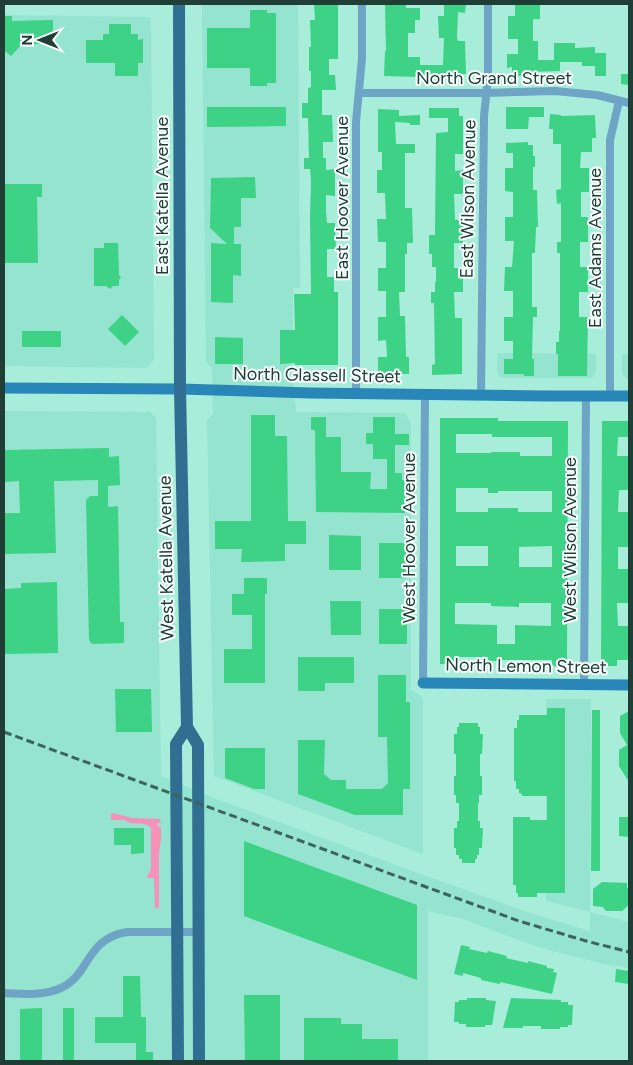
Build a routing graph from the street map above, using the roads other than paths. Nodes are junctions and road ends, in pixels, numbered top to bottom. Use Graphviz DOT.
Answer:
graph roads {
  1 [pos="179,4"];
  2 [pos="362,4"];
  3 [pos="488,4"];
  4 [pos="358,93"];
  5 [pos="486,93"];
  6 [pos="619,101"];
  7 [pos="629,103"];
  8 [pos="4,388"];
  9 [pos="180,389"];
  10 [pos="356,393"];
  11 [pos="425,394"];
  12 [pos="481,395"];
  13 [pos="586,396"];
  14 [pos="610,396"];
  15 [pos="629,396"];
  16 [pos="423,683"];
  17 [pos="584,684"];
  18 [pos="629,685"];
  19 [pos="187,727"];
  20 [pos="177,932"];
  21 [pos="199,932"];
  22 [pos="4,993"];
  23 [pos="178,1061"];
  24 [pos="199,1061"];
  1 -- 9 [label="main road, East Katella Avenue"];
  2 -- 4 [label="street, East Hoover Avenue"];
  3 -- 5 [label="street, East Wilson Avenue"];
  4 -- 5 [label="street, North Grand Street"];
  4 -- 10 [label="street, East Hoover Avenue"];
  5 -- 6 [label="street, North Grand Street"];
  5 -- 12 [label="street, East Wilson Avenue"];
  6 -- 7 [label="street, North Grand Street"];
  6 -- 14 [label="street, East Adams Avenue"];
  8 -- 9 [label="main road, North Glassell Street"];
  9 -- 10 [label="main road, North Glassell Street"];
  9 -- 19 [label="main road, West Katella Avenue"];
  10 -- 11 [label="main road, North Glassell Street"];
  11 -- 12 [label="main road, North Glassell Street"];
  11 -- 16 [label="street, West Hoover Avenue"];
  12 -- 13 [label="main road, North Glassell Street"];
  13 -- 14 [label="main road, North Glassell Street"];
  13 -- 17 [label="street, West Wilson Avenue"];
  14 -- 15 [label="main road, North Glassell Street"];
  16 -- 17 [label="main road, North Lemon Street"];
  17 -- 18 [label="main road, North Lemon Street"];
  19 -- 20 [label="main road, West Katella Avenue"];
  19 -- 21 [label="main road, West Katella Avenue"];
  20 -- 21 [label="street"];
  20 -- 22 [label="street"];
  20 -- 23 [label="main road, West Katella Avenue"];
  21 -- 24 [label="main road, West Katella Avenue"];
}
